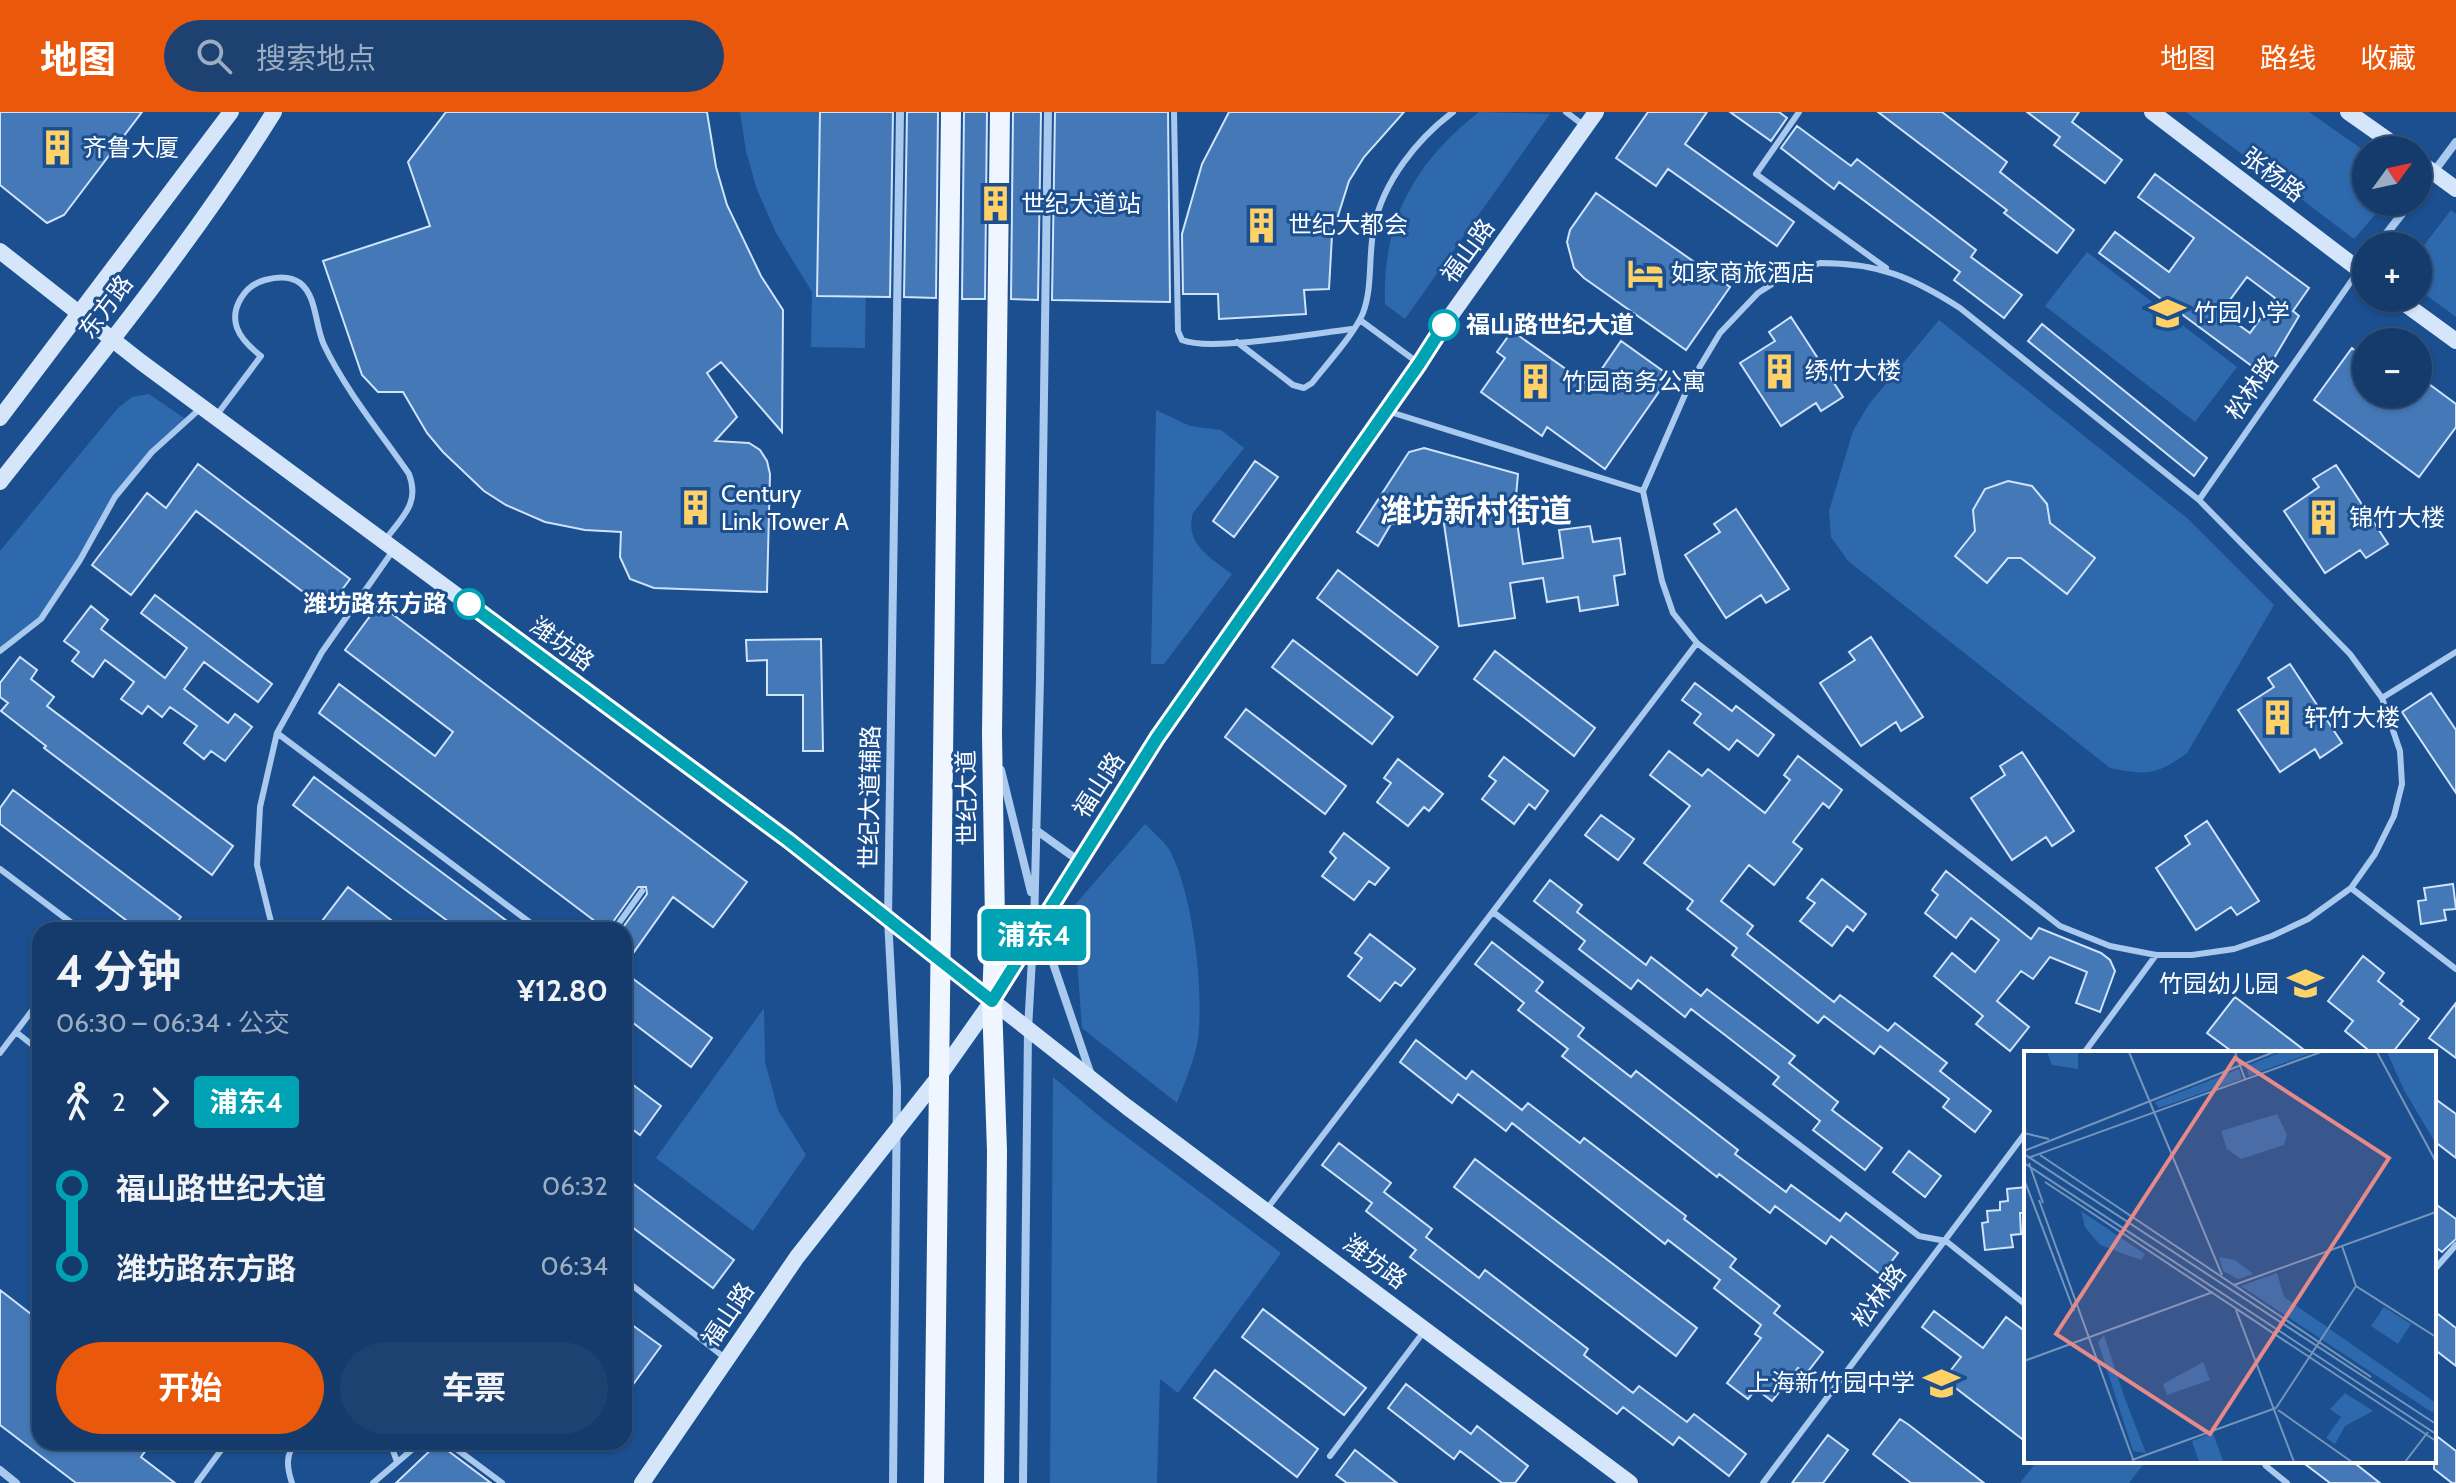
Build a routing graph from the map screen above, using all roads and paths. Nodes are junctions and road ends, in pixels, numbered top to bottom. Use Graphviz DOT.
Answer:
graph roads {
  1 [pos="224,112"];
  2 [pos="231,112"];
  3 [pos="274,112"];
  4 [pos="288,112"];
  5 [pos="900,112"];
  6 [pos="951,112"];
  7 [pos="1000,112"];
  8 [pos="1048,112"];
  9 [pos="1174,112"];
  10 [pos="1453,112"];
  11 [pos="1566,112"];
  12 [pos="1596,112"];
  13 [pos="1799,112"];
  14 [pos="2152,112"];
  15 [pos="2348,112"];
  16 [pos="1586,127"];
  17 [pos="214,132"];
  18 [pos="2382,136"];
  19 [pos="2456,142"];
  20 [pos="246,157"];
  21 [pos="2434,173"];
  22 [pos="2432,176"];
  23 [pos="2456,189"];
  24 [pos="2400,216"];
  25 [pos="2388,232"];
  26 [pos="0,251"];
  27 [pos="2352,260"];
  28 [pos="1891,271"];
  29 [pos="2352,286"];
  30 [pos="2416,312"];
  31 [pos="81,313"];
  32 [pos="1360,320"];
  33 [pos="1352,329"];
  34 [pos="114,338"];
  35 [pos="2456,341"];
  36 [pos="1237,342"];
  37 [pos="1419,364"];
  38 [pos="1387,411"];
  39 [pos="209,412"];
  40 [pos="0,418"];
  41 [pos="0,482"];
  42 [pos="1643,491"];
  43 [pos="2199,500"];
  44 [pos="389,545"];
  45 [pos="1697,643"];
  46 [pos="0,651"];
  47 [pos="2456,652"];
  48 [pos="2382,698"];
  49 [pos="277,733"];
  50 [pos="992,734"];
  51 [pos="1036,830"];
  52 [pos="1079,861"];
  53 [pos="0,869"];
  54 [pos="2351,888"];
  55 [pos="642,891"];
  56 [pos="1034,904"];
  57 [pos="1493,912"];
  58 [pos="888,919"];
  59 [pos="70,922"];
  60 [pos="271,922"];
  61 [pos="529,922"];
  62 [pos="620,922"];
  63 [pos="1036,929"];
  64 [pos="2156,955"];
  65 [pos="940,960"];
  66 [pos="2456,969"];
  67 [pos="992,1001"];
  68 [pos="32,1011"];
  69 [pos="1028,1029"];
  70 [pos="16,1032"];
  71 [pos="32,1045"];
  72 [pos="2085,1051"];
  73 [pos="0,1053"];
  74 [pos="937,1079"];
  75 [pos="1092,1080"];
  76 [pos="897,1130"];
  77 [pos="2024,1135"];
  78 [pos="1266,1210"];
  79 [pos="1946,1241"];
  80 [pos="2456,1245"];
  81 [pos="2436,1268"];
  82 [pos="632,1285"];
  83 [pos="2024,1303"];
  84 [pos="1425,1330"];
  85 [pos="727,1359"];
  86 [pos="221,1450"];
  87 [pos="290,1450"];
  88 [pos="393,1450"];
  89 [pos="411,1450"];
  90 [pos="458,1450"];
  91 [pos="1330,1456"];
  92 [pos="397,1462"];
  93 [pos="2264,1463"];
  94 [pos="0,1470"];
  95 [pos="16,1483"];
  96 [pos="197,1483"];
  97 [pos="292,1483"];
  98 [pos="373,1483"];
  99 [pos="502,1483"];
  100 [pos="642,1483"];
  101 [pos="893,1483"];
  102 [pos="934,1483"];
  103 [pos="994,1483"];
  104 [pos="1023,1483"];
  105 [pos="1630,1483"];
  106 [pos="1763,1483"];
  107 [pos="2287,1483"];
  1 -- 17 [label="street, 东方路"];
  2 -- 17 [label="street, 东方路"];
  3 -- 20 [label="street, 东方路"];
  4 -- 20 [label="street, 东方路"];
  5 -- 58 [label="street, 世纪大道辅路"];
  6 -- 65 [label="main road, 世纪大道"];
  7 -- 50 [label="main road, 世纪大道"];
  8 -- 51 [label="street"];
  9 -- 36 [label="lane"];
  10 -- 32 [label="lane"];
  11 -- 16 [label="lane"];
  12 -- 16 [label="street, 福山路"];
  13 -- 28 [label="lane"];
  14 -- 27 [label="street, 张杨路"];
  15 -- 18 [label="street"];
  16 -- 37 [label="street, 福山路"];
  17 -- 31 [label="street, 东方路"];
  19 -- 21 [label="street"];
  20 -- 34 [label="street, 东方路"];
  21 -- 22 [label="street"];
  21 -- 23 [label="street"];
  24 -- 25 [label="street"];
  26 -- 31 [label="street, 潍坊路"];
  28 -- 42 [label="lane"];
  28 -- 43 [label="lane"];
  29 -- 43 [label="lane, 松林路"];
  30 -- 35 [label="street"];
  31 -- 34 [label="street, 潍坊路"];
  31 -- 40 [label="street, 东方路"];
  32 -- 33 [label="lane"];
  32 -- 37 [label="lane"];
  33 -- 36 [label="lane"];
  33 -- 36 [label="lane"];
  34 -- 39 [label="street, 潍坊路"];
  34 -- 41 [label="street, 东方路"];
  37 -- 38 [label="street, 福山路"];
  38 -- 42 [label="lane"];
  38 -- 52 [label="street, 福山路"];
  39 -- 44 [label="street, 潍坊路"];
  39 -- 44 [label="lane"];
  39 -- 46 [label="lane"];
  42 -- 45 [label="lane"];
  43 -- 48 [label="lane"];
  44 -- 49 [label="lane"];
  44 -- 58 [label="street, 潍坊路"];
  45 -- 57 [label="lane"];
  45 -- 64 [label="lane"];
  47 -- 48 [label="lane"];
  48 -- 54 [label="lane"];
  49 -- 60 [label="lane"];
  49 -- 61 [label="lane"];
  50 -- 56 [label="street"];
  50 -- 67 [label="main road, 世纪大道"];
  51 -- 52 [label="street"];
  51 -- 56 [label="street"];
  52 -- 63 [label="street, 福山路"];
  53 -- 59 [label="lane"];
  54 -- 64 [label="lane"];
  54 -- 66 [label="lane"];
  55 -- 62 [label="lane"];
  56 -- 63 [label="street"];
  57 -- 78 [label="lane"];
  57 -- 79 [label="lane"];
  58 -- 65 [label="street, 潍坊路"];
  58 -- 76 [label="street, 世纪大道辅路"];
  63 -- 67 [label="street, 福山路"];
  63 -- 69 [label="street"];
  63 -- 75 [label="street"];
  64 -- 72 [label="lane"];
  65 -- 67 [label="street, 潍坊路"];
  65 -- 74 [label="main road, 世纪大道"];
  67 -- 69 [label="street, 潍坊路"];
  67 -- 74 [label="street, 福山路"];
  67 -- 103 [label="main road, 世纪大道"];
  68 -- 70 [label="lane"];
  69 -- 75 [label="street, 潍坊路"];
  69 -- 104 [label="street"];
  70 -- 71 [label="lane"];
  70 -- 73 [label="lane"];
  74 -- 76 [label="street, 福山路"];
  74 -- 102 [label="main road, 世纪大道"];
  75 -- 78 [label="street, 潍坊路"];
  76 -- 85 [label="street, 福山路"];
  76 -- 101 [label="street, 世纪大道辅路"];
  77 -- 79 [label="lane, 松林路"];
  78 -- 84 [label="street, 潍坊路"];
  79 -- 83 [label="lane"];
  79 -- 106 [label="lane, 松林路"];
  80 -- 81 [label="lane"];
  82 -- 85 [label="lane"];
  84 -- 91 [label="lane"];
  84 -- 105 [label="street, 潍坊路"];
  85 -- 100 [label="street, 福山路"];
  86 -- 96 [label="lane"];
  87 -- 97 [label="lane"];
  88 -- 92 [label="lane"];
  89 -- 92 [label="lane"];
  90 -- 99 [label="lane"];
  92 -- 98 [label="lane"];
  93 -- 107 [label="lane"];
  94 -- 95 [label="street"];
}
